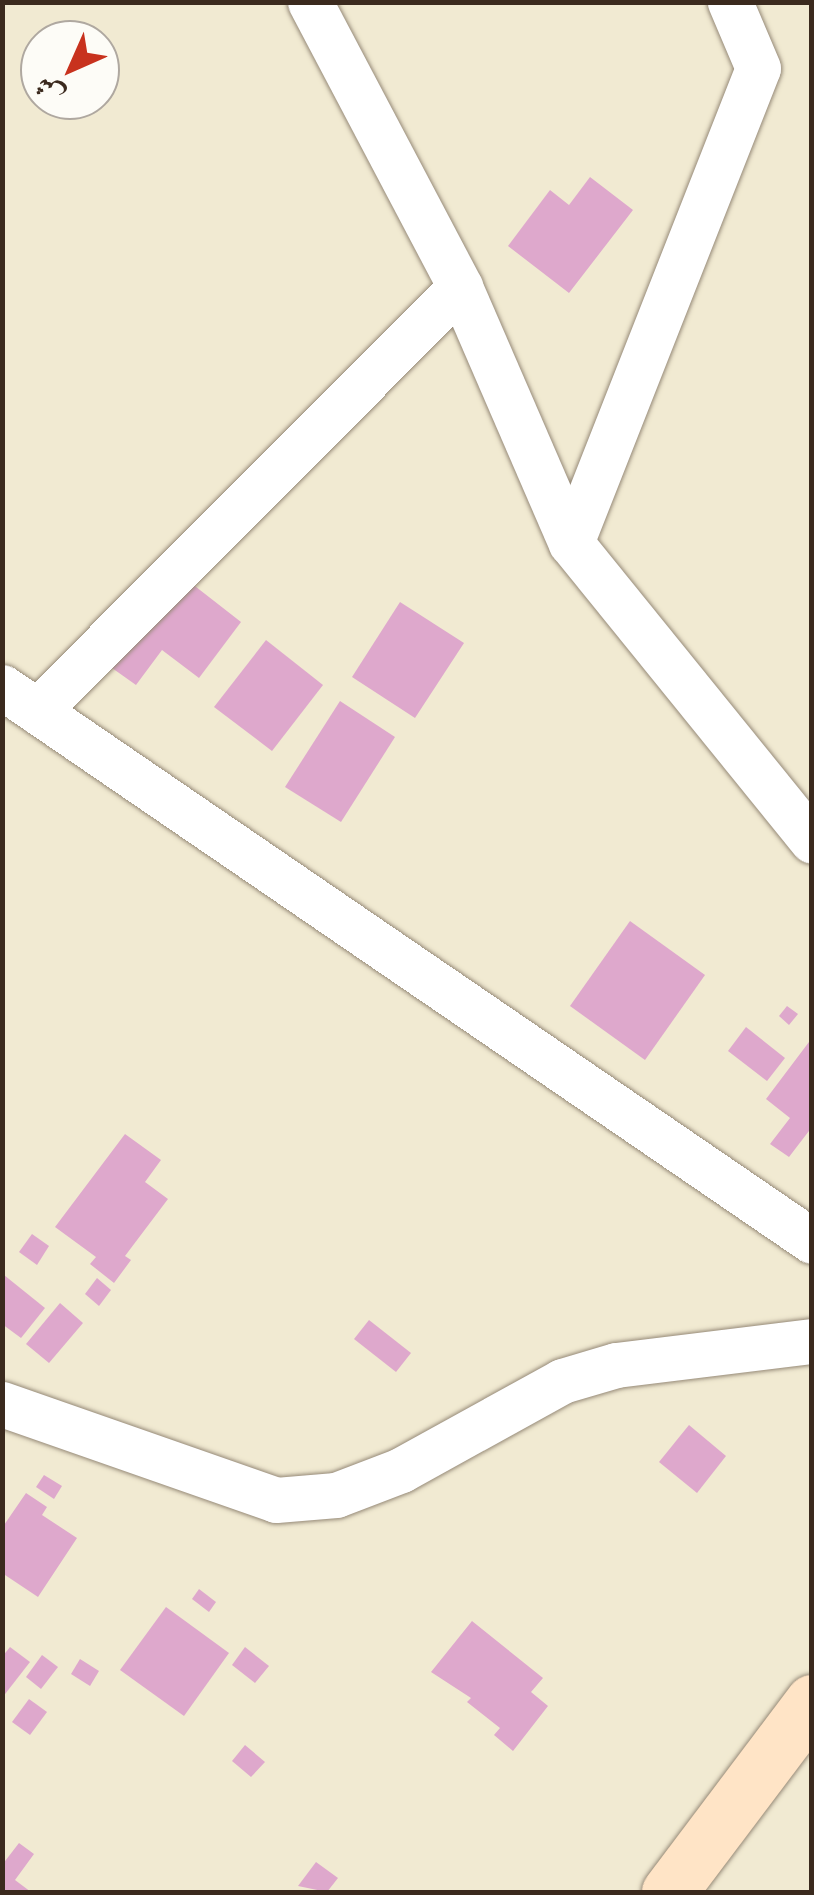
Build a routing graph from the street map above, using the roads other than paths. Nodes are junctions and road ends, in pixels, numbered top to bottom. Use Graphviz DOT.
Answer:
graph roads {
  1 [pos="310,2"];
  2 [pos="730,2"];
  3 [pos="460,286"];
  4 [pos="571,543"];
  5 [pos="20,699"];
  6 [pos="812,841"];
  7 [pos="812,1241"];
  8 [pos="812,1341"];
  9 [pos="2,1404"];
  10 [pos="812,1702"];
  11 [pos="669,1892"];
  1 -- 3 [label="street"];
  2 -- 4 [label="street"];
  3 -- 4 [label="street"];
  3 -- 5 [label="street"];
  4 -- 6 [label="street"];
  5 -- 7 [label="street"];
  8 -- 9 [label="street"];
  10 -- 11 [label="street"];
}
